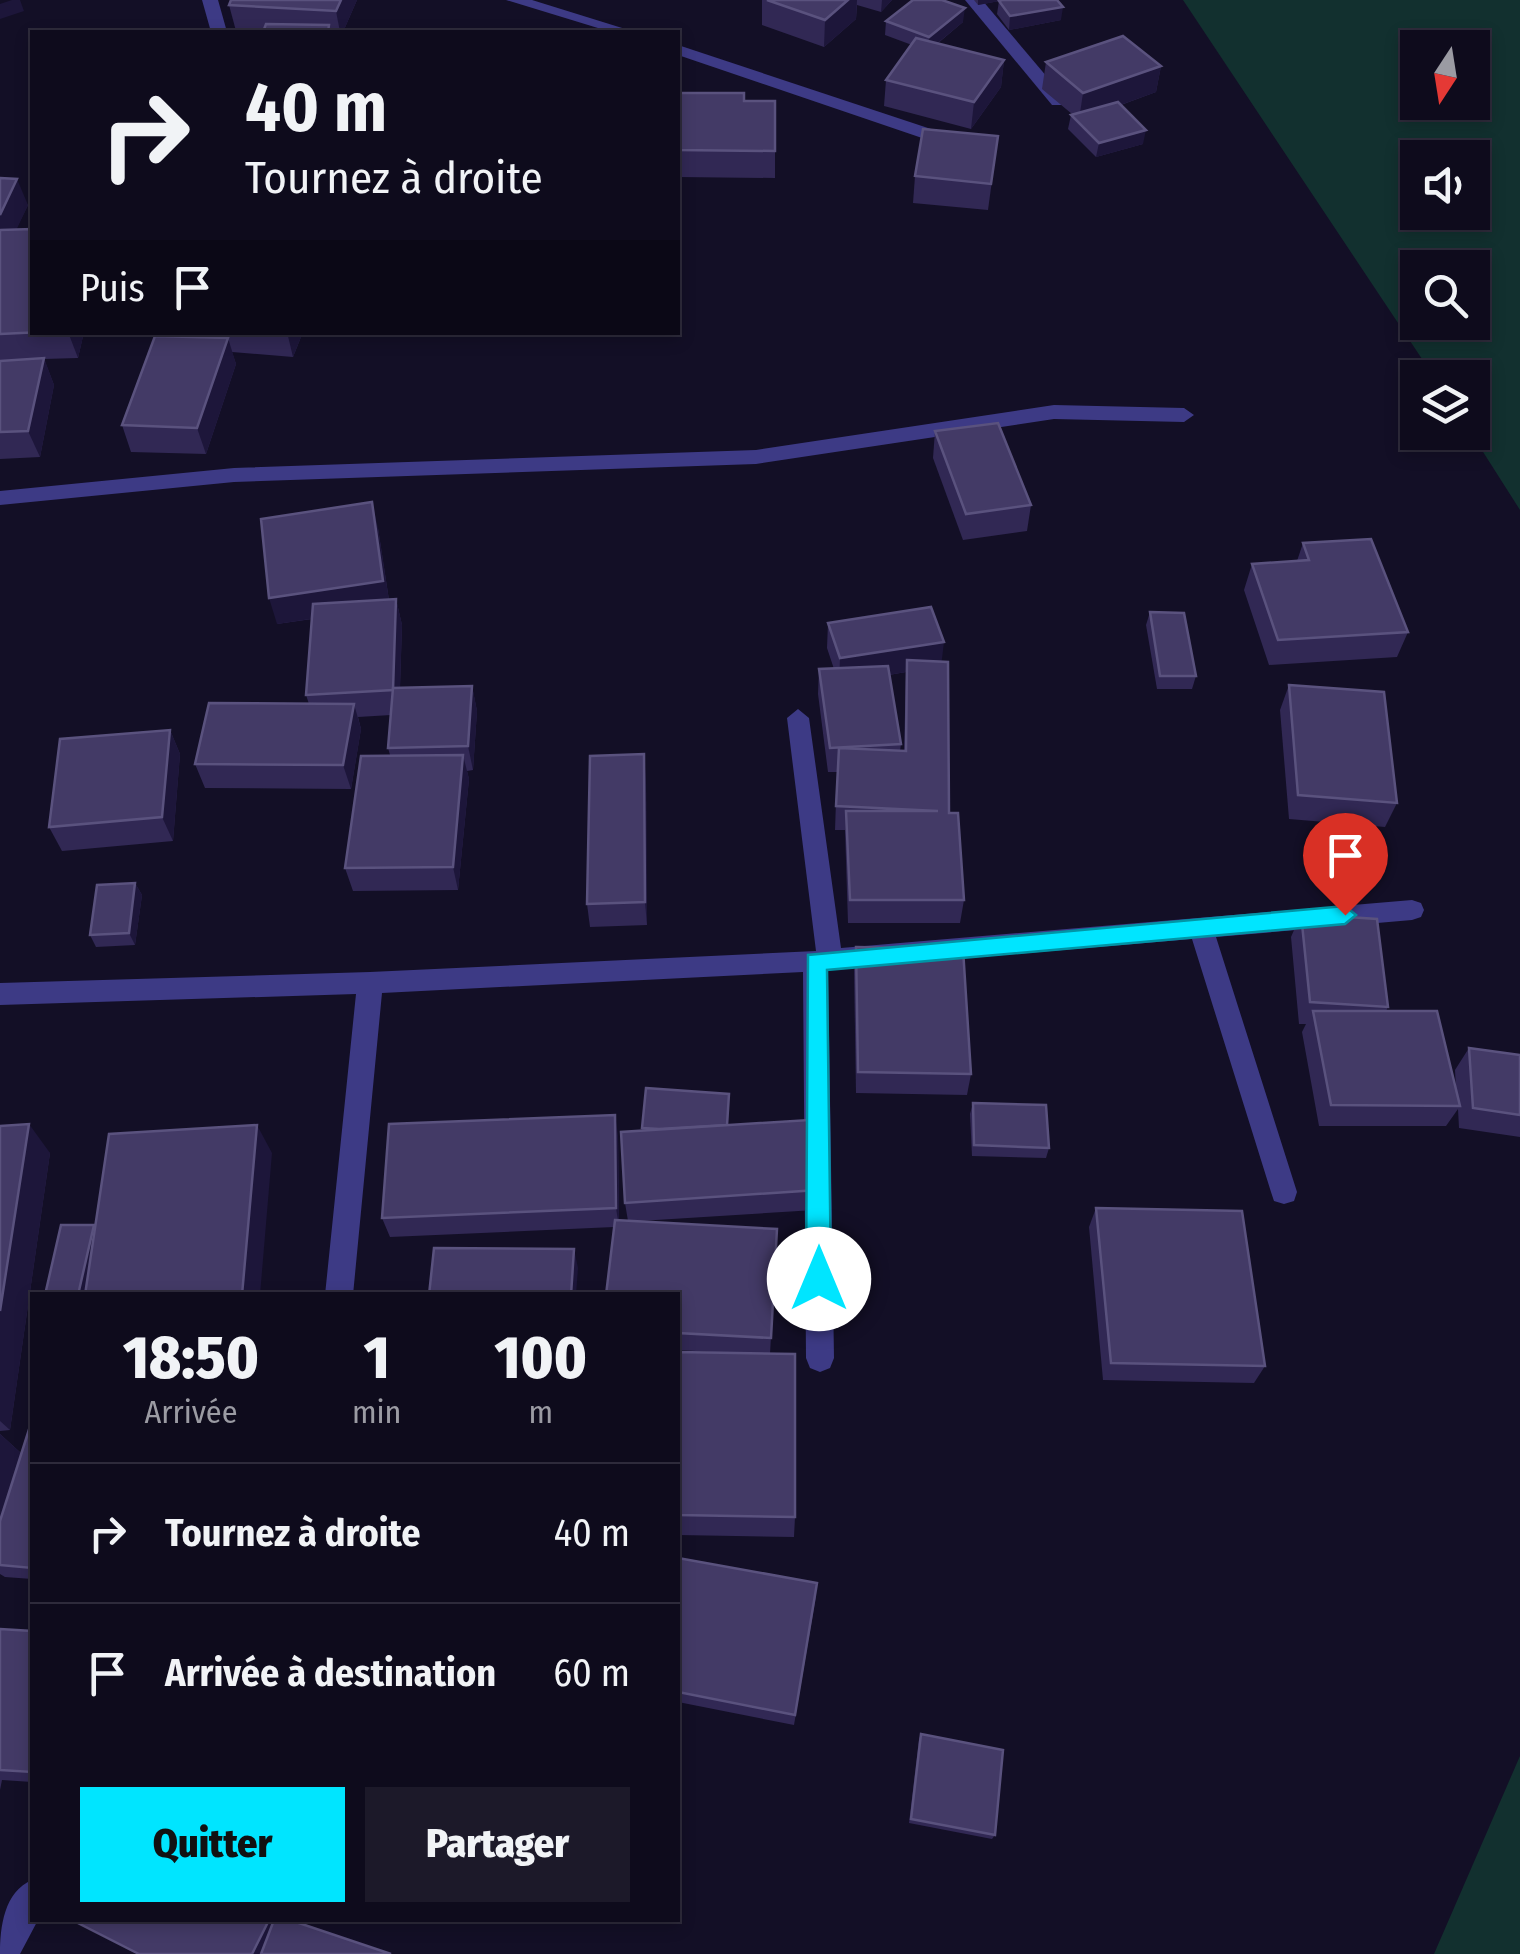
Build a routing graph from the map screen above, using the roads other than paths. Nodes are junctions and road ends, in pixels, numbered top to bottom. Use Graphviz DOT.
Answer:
graph roads {
  1 [pos="210,0"];
  2 [pos="514,0"];
  3 [pos="592,0"];
  4 [pos="972,0"];
  5 [pos="547,8"];
  6 [pos="576,15"];
  7 [pos="218,30"];
  8 [pos="542,30"];
  9 [pos="621,30"];
  10 [pos="680,51"];
  11 [pos="1058,101"];
  12 [pos="931,135"];
  13 [pos="1184,415"];
  14 [pos="0,498"];
  15 [pos="798,718"];
  16 [pos="1412,910"];
  17 [pos="1200,925"];
  18 [pos="823,960"];
  19 [pos="370,983"];
  20 [pos="0,994"];
  21 [pos="1284,1192"];
  22 [pos="339,1292"];
  23 [pos="820,1358"];
  24 [pos="30,1901"];
  25 [pos="2,1954"];
  1 -- 7 [label="street"];
  2 -- 5 [label="street"];
  3 -- 6 [label="street"];
  4 -- 11 [label="street"];
  5 -- 6 [label="street"];
  5 -- 8 [label="street"];
  6 -- 9 [label="street"];
  10 -- 12 [label="street"];
  13 -- 14 [label="street"];
  15 -- 18 [label="street"];
  16 -- 17 [label="street"];
  17 -- 18 [label="street"];
  17 -- 21 [label="street"];
  18 -- 19 [label="street"];
  18 -- 23 [label="street"];
  19 -- 20 [label="street"];
  19 -- 22 [label="street"];
  24 -- 25 [label="street"];
}
